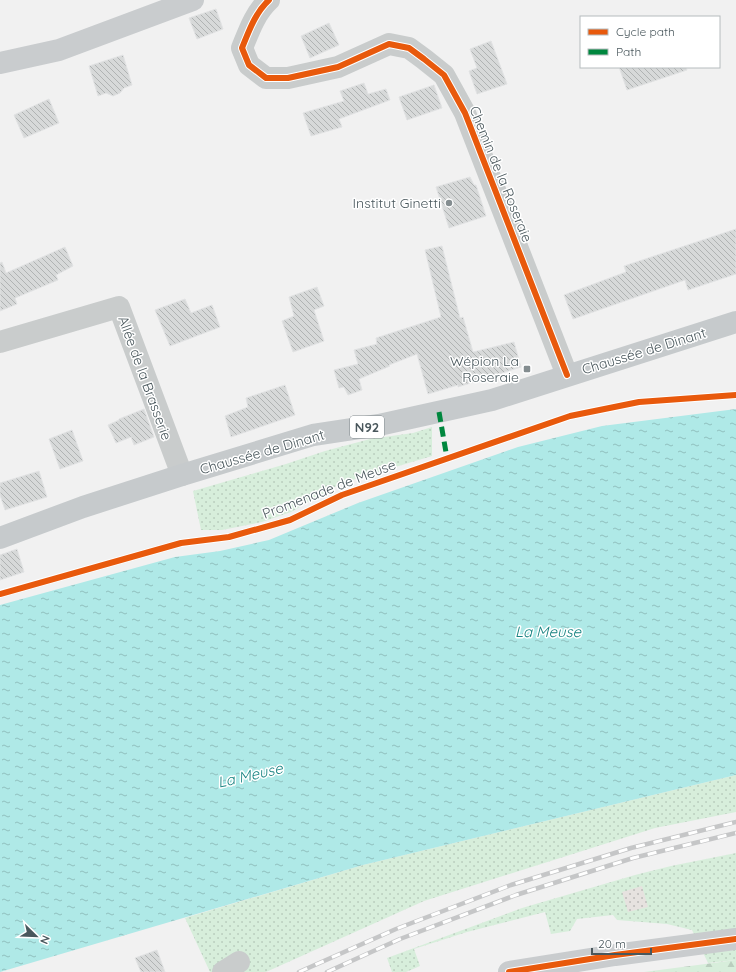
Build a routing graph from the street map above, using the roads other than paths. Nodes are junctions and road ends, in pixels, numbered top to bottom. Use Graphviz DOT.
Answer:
graph roads {
  1 [pos="193,0"];
  2 [pos="269,0"];
  3 [pos="0,62"];
  4 [pos="736,322"];
  5 [pos="0,342"];
  6 [pos="567,375"];
  7 [pos="182,475"];
  8 [pos="0,538"];
  9 [pos="736,939"];
  10 [pos="509,972"];
  1 -- 3 [label="main road"];
  2 -- 6 [label="street, Chemin de la Roseraie"];
  4 -- 6 [label="main road, Chaussée de Dinant / N92"];
  5 -- 7 [label="street, Allée de la Brasserie"];
  6 -- 7 [label="main road, Chaussée de Dinant / N92"];
  7 -- 8 [label="main road, Chaussée de Dinant / N92"];
  9 -- 10 [label="main road"];
}
